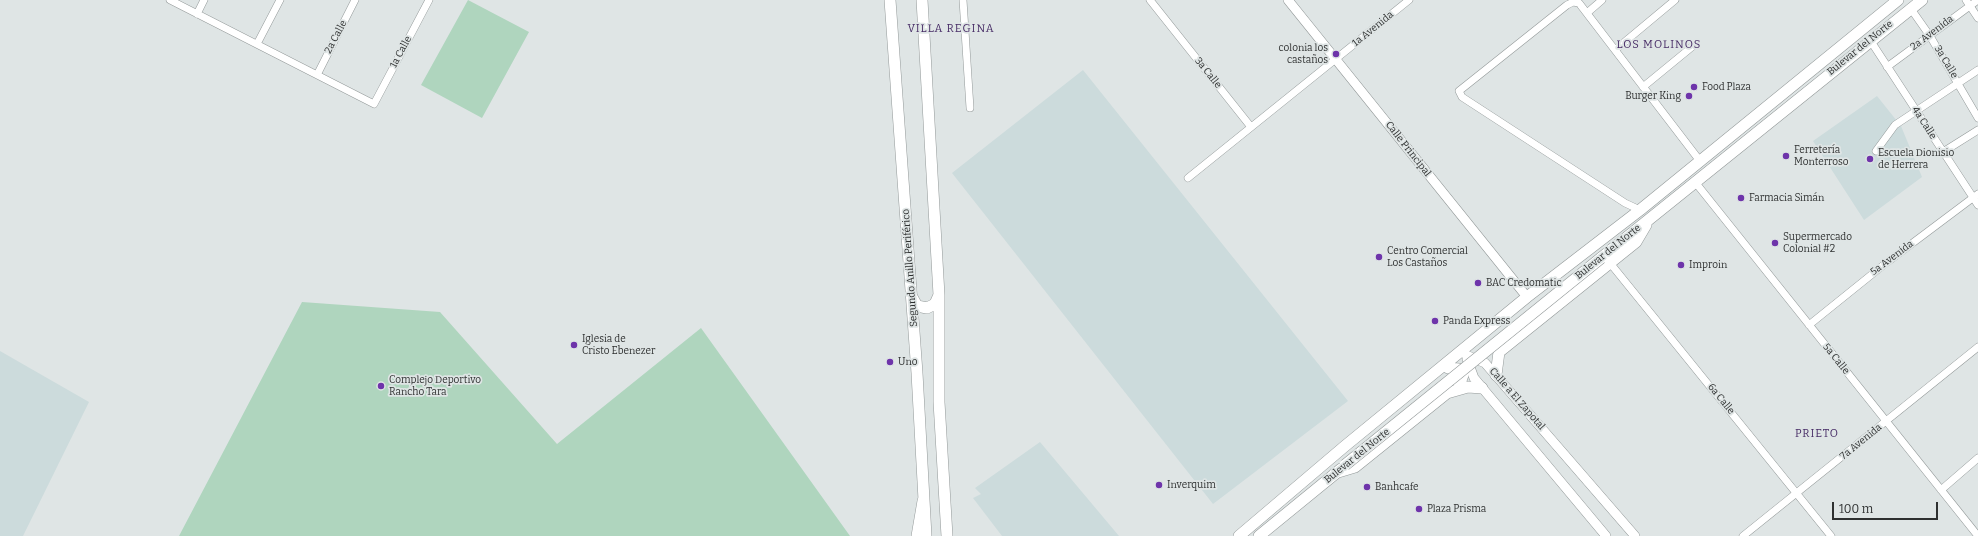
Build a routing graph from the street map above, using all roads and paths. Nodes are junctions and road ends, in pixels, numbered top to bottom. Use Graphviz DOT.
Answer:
graph roads {
  1 [pos="170,0"];
  2 [pos="204,0"];
  3 [pos="280,0"];
  4 [pos="355,0"];
  5 [pos="428,0"];
  6 [pos="890,0"];
  7 [pos="922,0"];
  8 [pos="963,0"];
  9 [pos="1150,0"];
  10 [pos="1288,0"];
  11 [pos="1409,0"];
  12 [pos="1602,0"];
  13 [pos="1675,0"];
  14 [pos="1898,0"];
  15 [pos="1922,0"];
  16 [pos="1978,0"];
  17 [pos="1968,3"];
  18 [pos="1911,9"];
  19 [pos="1587,13"];
  20 [pos="197,14"];
  21 [pos="1978,18"];
  22 [pos="1930,36"];
  23 [pos="1870,40"];
  24 [pos="257,44"];
  25 [pos="1693,46"];
  26 [pos="1615,50"];
  27 [pos="1336,58"];
  28 [pos="1887,67"];
  29 [pos="1978,70"];
  30 [pos="316,75"];
  31 [pos="1958,83"];
  32 [pos="1643,86"];
  33 [pos="970,108"];
  34 [pos="1916,110"];
  35 [pos="1978,118"];
  36 [pos="1251,127"];
  37 [pos="1978,130"];
  38 [pos="1876,151"];
  39 [pos="1944,152"];
  40 [pos="1700,161"];
  41 [pos="1188,178"];
  42 [pos="1695,182"];
  43 [pos="1976,196"];
  44 [pos="1978,205"];
  45 [pos="1640,210"];
  46 [pos="1605,237"];
  47 [pos="1605,260"];
  48 [pos="939,295"];
  49 [pos="912,297"];
  50 [pos="1527,297"];
  51 [pos="1809,325"];
  52 [pos="1481,343"];
  53 [pos="1978,347"];
  54 [pos="1499,352"];
  55 [pos="1466,355"];
  56 [pos="1448,368"];
  57 [pos="1496,375"];
  58 [pos="1482,388"];
  59 [pos="1458,389"];
  60 [pos="1886,421"];
  61 [pos="1350,443"];
  62 [pos="1978,458"];
  63 [pos="1335,473"];
  64 [pos="1942,490"];
  65 [pos="1797,493"];
  66 [pos="923,501"];
  67 [pos="917,536"];
  68 [pos="926,536"];
  69 [pos="948,536"];
  70 [pos="1239,536"];
  71 [pos="1259,536"];
  72 [pos="1606,536"];
  73 [pos="1635,536"];
  74 [pos="1743,536"];
  75 [pos="1831,536"];
  76 [pos="1978,536"];
  1 -- 20 [label="street"];
  2 -- 20 [label="street"];
  3 -- 24 [label="street"];
  4 -- 30 [label="street, 2a Calle"];
  5 -- 30 [label="street, 1a Calle"];
  6 -- 49 [label="main road, Segundo Anillo Periférico"];
  7 -- 48 [label="main road"];
  8 -- 33 [label="street"];
  9 -- 36 [label="street, 3a Calle"];
  10 -- 27 [label="street, Calle Principal"];
  11 -- 27 [label="street, 1a Avenida"];
  12 -- 19 [label="street"];
  13 -- 26 [label="street"];
  14 -- 40 [label="main road, Bulevar del Norte"];
  15 -- 18 [label="main road, Bulevar del Norte"];
  16 -- 17 [label="street, 2a Avenida"];
  17 -- 21 [label="street"];
  17 -- 22 [label="street, 2a Avenida"];
  18 -- 22 [label="street, 3a Calle"];
  18 -- 23 [label="main road, Bulevar del Norte"];
  19 -- 26 [label="street"];
  19 -- 45 [label="street"];
  20 -- 24 [label="street"];
  22 -- 28 [label="street, 2a Avenida"];
  22 -- 31 [label="street, 3a Calle"];
  23 -- 28 [label="street, 4a Calle"];
  23 -- 42 [label="main road, Bulevar del Norte"];
  24 -- 30 [label="street"];
  25 -- 32 [label="street"];
  26 -- 32 [label="street"];
  27 -- 36 [label="street, 1a Avenida"];
  27 -- 50 [label="street, Calle Principal"];
  28 -- 34 [label="street, 4a Calle"];
  29 -- 31 [label="street"];
  31 -- 34 [label="street"];
  31 -- 35 [label="street, 3a Calle"];
  32 -- 40 [label="street"];
  34 -- 38 [label="street"];
  34 -- 39 [label="street, 4a Calle"];
  36 -- 41 [label="street, 1a Avenida"];
  37 -- 39 [label="street"];
  39 -- 43 [label="street, 4a Calle"];
  40 -- 45 [label="main road, Bulevar del Norte"];
  42 -- 47 [label="main road, Bulevar del Norte"];
  42 -- 51 [label="street, 5a Calle"];
  43 -- 44 [label="street, 4a Calle"];
  43 -- 51 [label="street, 5a Avenida"];
  45 -- 46 [label="main road, Bulevar del Norte"];
  46 -- 50 [label="main road, Bulevar del Norte"];
  46 -- 52 [label="main road"];
  47 -- 54 [label="main road"];
  47 -- 63 [label="main road, Bulevar del Norte, bridge"];
  47 -- 65 [label="street, 6a Calle"];
  48 -- 49 [label="main road"];
  48 -- 69 [label="main road"];
  49 -- 66 [label="main road, Segundo Anillo Periférico"];
  50 -- 61 [label="main road, Bulevar del Norte"];
  51 -- 60 [label="street, 5a Calle"];
  52 -- 54 [label="main road"];
  52 -- 55 [label="main road"];
  53 -- 60 [label="street, 7a Avenida"];
  54 -- 57 [label="main road"];
  55 -- 56 [label="main road"];
  55 -- 57 [label="street, Calle a El Zapotal"];
  55 -- 58 [label="street, Calle a El Zapotal"];
  56 -- 59 [label="main road"];
  56 -- 61 [label="main road"];
  57 -- 73 [label="street, Calle a El Zapotal"];
  58 -- 59 [label="main road"];
  58 -- 72 [label="street, Calle a El Zapotal"];
  59 -- 63 [label="main road"];
  60 -- 64 [label="street, 5a Calle"];
  60 -- 65 [label="street, 7a Avenida"];
  61 -- 70 [label="main road, Bulevar del Norte"];
  62 -- 64 [label="street"];
  63 -- 71 [label="main road, Bulevar del Norte"];
  64 -- 76 [label="street, 5a Calle"];
  65 -- 74 [label="street, 7a Avenida"];
  65 -- 75 [label="street, 6a Calle"];
  66 -- 67 [label="main road"];
  66 -- 68 [label="main road, Segundo Anillo Periférico"];
}
